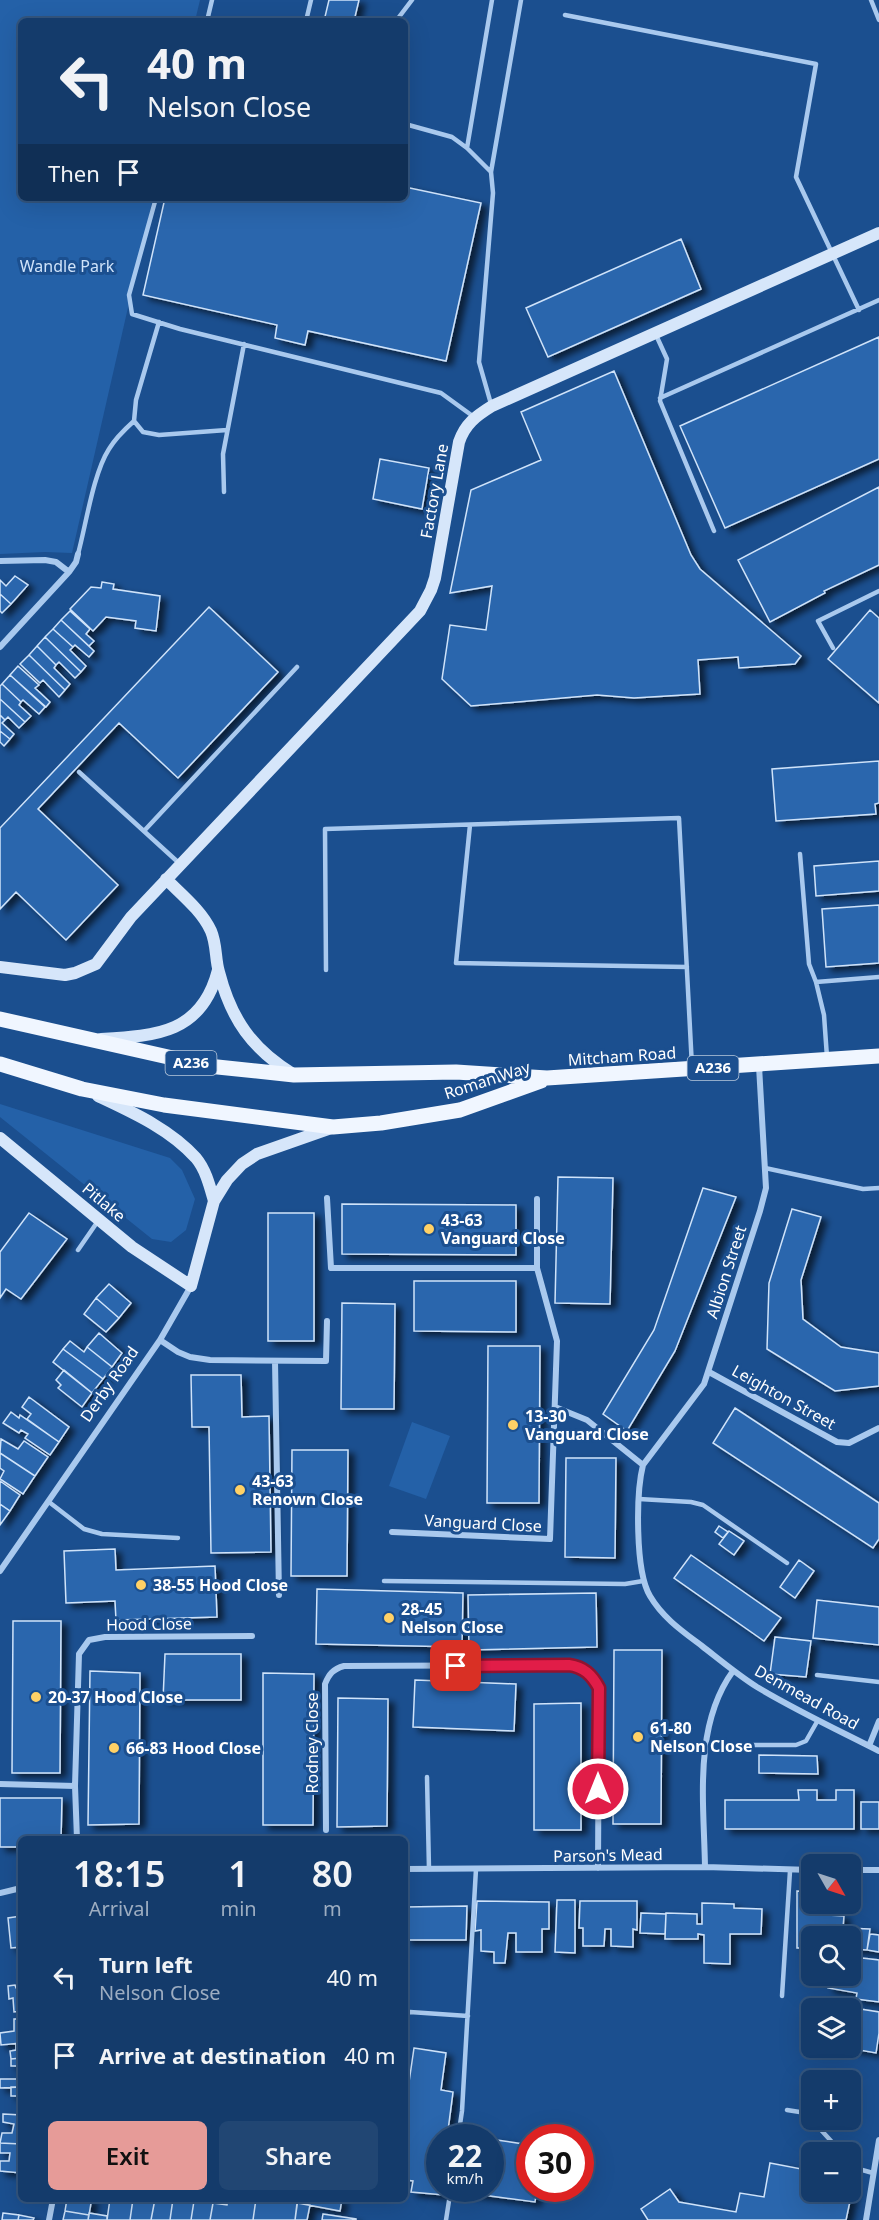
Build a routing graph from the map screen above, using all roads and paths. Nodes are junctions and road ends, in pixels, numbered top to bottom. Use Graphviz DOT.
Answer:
graph roads {
  1 [pos="212,0"];
  2 [pos="311,0"];
  3 [pos="412,0"];
  4 [pos="492,0"];
  5 [pos="521,0"];
  6 [pos="871,0"];
  7 [pos="566,15"];
  8 [pos="208,18"];
  9 [pos="307,18"];
  10 [pos="398,18"];
  11 [pos="879,20"];
  12 [pos="408,125"];
  13 [pos="467,148"];
  14 [pos="491,172"];
  15 [pos="155,201"];
  16 [pos="879,233"];
  17 [pos="832,254"];
  18 [pos="879,300"];
  19 [pos="859,310"];
  20 [pos="159,322"];
  21 [pos="655,333"];
  22 [pos="244,345"];
  23 [pos="660,398"];
  24 [pos="492,406"];
  25 [pos="474,417"];
  26 [pos="134,421"];
  27 [pos="227,430"];
  28 [pos="224,492"];
  29 [pos="714,531"];
  30 [pos="78,554"];
  31 [pos="0,561"];
  32 [pos="69,572"];
  33 [pos="879,591"];
  34 [pos="0,647"];
  35 [pos="833,648"];
  36 [pos="297,667"];
  37 [pos="79,772"];
  38 [pos="470,825"];
  39 [pos="144,831"];
  40 [pos="800,854"];
  41 [pos="180,864"];
  42 [pos="166,879"];
  43 [pos="0,967"];
  44 [pos="687,967"];
  45 [pos="218,969"];
  46 [pos="326,970"];
  47 [pos="879,977"];
  48 [pos="816,982"];
  49 [pos="0,1019"];
  50 [pos="90,1039"];
  51 [pos="879,1056"];
  52 [pos="827,1060"];
  53 [pos="0,1065"];
  54 [pos="759,1065"];
  55 [pos="693,1069"];
  56 [pos="294,1075"];
  57 [pos="547,1078"];
  58 [pos="82,1089"];
  59 [pos="333,1127"];
  60 [pos="0,1138"];
  61 [pos="765,1168"];
  62 [pos="879,1188"];
  63 [pos="327,1198"];
  64 [pos="537,1199"];
  65 [pos="214,1201"];
  66 [pos="100,1219"];
  67 [pos="78,1250"];
  68 [pos="537,1268"];
  69 [pos="191,1286"];
  70 [pos="327,1321"];
  71 [pos="160,1340"];
  72 [pos="275,1361"];
  73 [pos="709,1372"];
  74 [pos="555,1407"];
  75 [pos="879,1428"];
  76 [pos="643,1465"];
  77 [pos="639,1499"];
  78 [pos="48,1502"];
  79 [pos="392,1532"];
  80 [pos="178,1538"];
  81 [pos="787,1563"];
  82 [pos="0,1571"];
  83 [pos="384,1581"];
  84 [pos="644,1581"];
  85 [pos="279,1595"];
  86 [pos="252,1636"];
  87 [pos="733,1671"];
  88 [pos="817,1675"];
  89 [pos="879,1682"];
  90 [pos="818,1720"];
  91 [pos="879,1721"];
  92 [pos="741,1745"];
  93 [pos="869,1746"];
  94 [pos="879,1751"];
  95 [pos="427,1777"];
  96 [pos="0,1784"];
  97 [pos="75,1786"];
  98 [pos="326,1830"];
  99 [pos="77,1836"];
  100 [pos="705,1867"];
  101 [pos="598,1868"];
  102 [pos="408,1869"];
  103 [pos="429,1869"];
  104 [pos="476,1869"];
  105 [pos="790,1870"];
  106 [pos="801,1870"];
  107 [pos="861,1870"];
  108 [pos="879,1870"];
  109 [pos="18,1889"];
  110 [pos="0,1893"];
  111 [pos="782,1996"];
  112 [pos="408,2013"];
  113 [pos="468,2016"];
  114 [pos="788,2110"];
  115 [pos="801,2112"];
  116 [pos="460,2124"];
  117 [pos="822,2130"];
  118 [pos="879,2140"];
  119 [pos="833,2142"];
  120 [pos="861,2170"];
  121 [pos="873,2173"];
  122 [pos="52,2202"];
  123 [pos="449,2202"];
  124 [pos="49,2220"];
  125 [pos="446,2220"];
  126 [pos="866,2220"];
  1 -- 8 [label="lane"];
  2 -- 9 [label="lane"];
  3 -- 10 [label="lane"];
  4 -- 13 [label="lane"];
  5 -- 14 [label="lane"];
  6 -- 11 [label="lane"];
  7 -- 17 [label="lane"];
  12 -- 13 [label="lane"];
  13 -- 14 [label="lane"];
  14 -- 24 [label="lane"];
  15 -- 20 [label="lane"];
  16 -- 17 [label="street, Factory Lane"];
  17 -- 19 [label="lane"];
  17 -- 21 [label="street, Factory Lane"];
  18 -- 19 [label="lane"];
  19 -- 23 [label="lane"];
  20 -- 22 [label="lane"];
  20 -- 26 [label="lane"];
  21 -- 23 [label="lane"];
  21 -- 24 [label="street, Factory Lane"];
  22 -- 25 [label="lane"];
  22 -- 27 [label="lane"];
  23 -- 29 [label="lane"];
  24 -- 25 [label="street, Factory Lane"];
  25 -- 41 [label="street, Factory Lane"];
  26 -- 27 [label="lane"];
  26 -- 30 [label="lane"];
  27 -- 28 [label="lane"];
  30 -- 32 [label="street"];
  31 -- 32 [label="street"];
  32 -- 34 [label="street"];
  33 -- 35 [label="lane"];
  36 -- 39 [label="lane"];
  37 -- 39 [label="lane"];
  38 -- 44 [label="lane"];
  38 -- 44 [label="lane"];
  38 -- 46 [label="lane"];
  39 -- 41 [label="lane"];
  40 -- 48 [label="lane"];
  41 -- 42 [label="street, Factory Lane"];
  42 -- 43 [label="street, Factory Lane"];
  42 -- 45 [label="street"];
  44 -- 55 [label="lane"];
  45 -- 50 [label="street"];
  45 -- 56 [label="street"];
  47 -- 48 [label="lane"];
  48 -- 52 [label="lane"];
  49 -- 50 [label="main road, Roman Way / A236"];
  50 -- 56 [label="main road, Roman Way / A236"];
  51 -- 52 [label="main road, Mitcham Road / A236"];
  52 -- 54 [label="main road, Mitcham Road / A236"];
  53 -- 58 [label="main road, Roman Way / A236"];
  54 -- 55 [label="main road, Mitcham Road / A236"];
  54 -- 61 [label="street, Albion Street"];
  55 -- 57 [label="main road, Mitcham Road / A236"];
  56 -- 57 [label="main road, Roman Way / A236"];
  57 -- 59 [label="main road, Roman Way / A236"];
  58 -- 59 [label="main road, Roman Way / A236"];
  58 -- 65 [label="street"];
  59 -- 65 [label="street, Derby Road"];
  60 -- 66 [label="street, Pitlake"];
  61 -- 62 [label="lane"];
  61 -- 73 [label="street, Albion Street"];
  63 -- 68 [label="street"];
  64 -- 68 [label="street, Vanguard Close"];
  65 -- 69 [label="street, Derby Road"];
  66 -- 67 [label="lane"];
  66 -- 69 [label="street, Pitlake"];
  68 -- 74 [label="street, Vanguard Close"];
  69 -- 71 [label="street, Derby Road"];
  70 -- 72 [label="street"];
  71 -- 72 [label="street"];
  71 -- 78 [label="street, Derby Road"];
  72 -- 85 [label="street"];
  73 -- 75 [label="street, Leighton Street"];
  73 -- 76 [label="street, Albion Street"];
  74 -- 76 [label="street"];
  74 -- 79 [label="street, Vanguard Close"];
  76 -- 77 [label="street, Denmead Road"];
  77 -- 81 [label="lane"];
  77 -- 84 [label="street, Denmead Road"];
  78 -- 80 [label="lane"];
  78 -- 82 [label="street, Derby Road"];
  83 -- 84 [label="lane"];
  84 -- 87 [label="street, Denmead Road"];
  86 -- 97 [label="street, Hood Close"];
  87 -- 90 [label="street, Denmead Road"];
  87 -- 100 [label="street"];
  88 -- 89 [label="lane"];
  90 -- 92 [label="lane"];
  90 -- 93 [label="street, Denmead Road"];
  91 -- 93 [label="street, Denmead Road"];
  93 -- 94 [label="street, Denmead Road"];
  95 -- 103 [label="lane"];
  96 -- 97 [label="street"];
  97 -- 99 [label="street, Hood Close"];
  98 -- 101 [label="street, Rodney Close"];
  100 -- 101 [label="street, Parson's Mead"];
  100 -- 105 [label="street, Parson's Mead"];
  101 -- 104 [label="street, Parson's Mead"];
  102 -- 103 [label="street, Parson's Mead"];
  103 -- 104 [label="street, Parson's Mead"];
  104 -- 113 [label="lane"];
  105 -- 106 [label="street, Parson's Mead"];
  105 -- 111 [label="lane"];
  107 -- 108 [label="street"];
  109 -- 110 [label="street"];
  112 -- 113 [label="lane"];
  113 -- 116 [label="lane"];
  114 -- 115 [label="lane"];
  117 -- 119 [label="lane"];
  118 -- 121 [label="street"];
  120 -- 121 [label="lane"];
  121 -- 126 [label="street"];
  122 -- 124 [label="street"];
  123 -- 125 [label="lane"];
}
